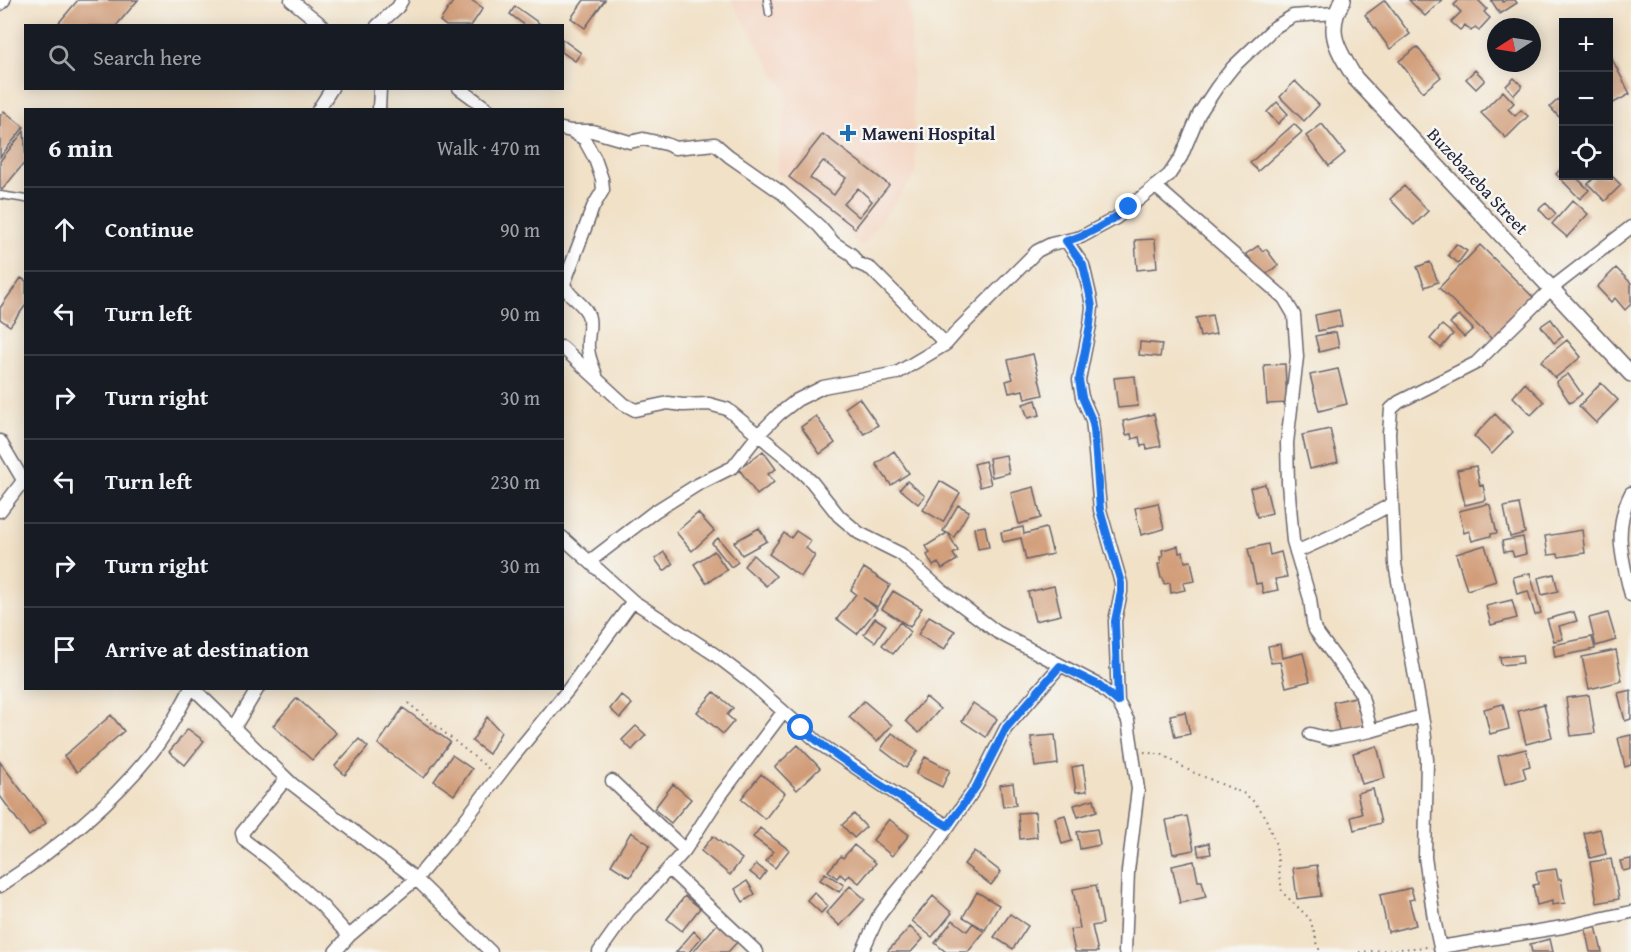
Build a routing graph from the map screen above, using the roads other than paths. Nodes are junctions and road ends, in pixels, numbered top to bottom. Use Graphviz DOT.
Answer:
graph roads {
  1 [pos="4,0"];
  2 [pos="291,0"];
  3 [pos="767,0"];
  4 [pos="400,3"];
  5 [pos="0,4"];
  6 [pos="1339,6"];
  7 [pos="770,13"];
  8 [pos="321,24"];
  9 [pos="379,24"];
  10 [pos="393,24"];
  11 [pos="331,90"];
  12 [pos="380,90"];
  13 [pos="462,90"];
  14 [pos="319,108"];
  15 [pos="379,108"];
  16 [pos="486,108"];
  17 [pos="567,130"];
  18 [pos="1155,186"];
  19 [pos="0,195"];
  20 [pos="24,199"];
  21 [pos="1631,227"];
  22 [pos="1066,241"];
  23 [pos="1552,288"];
  24 [pos="946,344"];
  25 [pos="564,349"];
  26 [pos="1631,374"];
  27 [pos="598,379"];
  28 [pos="759,434"];
  29 [pos="0,441"];
  30 [pos="24,481"];
  31 [pos="1631,493"];
  32 [pos="1392,504"];
  33 [pos="0,511"];
  34 [pos="564,539"];
  35 [pos="1296,552"];
  36 [pos="590,561"];
  37 [pos="1631,595"];
  38 [pos="633,601"];
  39 [pos="1060,666"];
  40 [pos="191,690"];
  41 [pos="194,690"];
  42 [pos="257,690"];
  43 [pos="1118,702"];
  44 [pos="783,712"];
  45 [pos="1422,716"];
  46 [pos="234,728"];
  47 [pos="1371,731"];
  48 [pos="1310,734"];
  49 [pos="286,778"];
  50 [pos="612,781"];
  51 [pos="948,826"];
  52 [pos="685,850"];
  53 [pos="669,869"];
  54 [pos="416,879"];
  55 [pos="0,886"];
  56 [pos="1631,912"];
  57 [pos="349,936"];
  58 [pos="1440,949"];
  59 [pos="335,952"];
  60 [pos="491,952"];
  61 [pos="599,952"];
  62 [pos="757,952"];
  63 [pos="862,952"];
  64 [pos="1125,952"];
  1 -- 5 [label="street"];
  2 -- 8 [label="street"];
  3 -- 7 [label="lane"];
  4 -- 9 [label="street"];
  4 -- 10 [label="street"];
  6 -- 18 [label="street"];
  6 -- 23 [label="street, Buzebazeba Street"];
  11 -- 14 [label="street"];
  12 -- 15 [label="street"];
  13 -- 16 [label="street"];
  17 -- 24 [label="street"];
  17 -- 27 [label="street"];
  18 -- 22 [label="street"];
  18 -- 35 [label="street"];
  19 -- 20 [label="lane"];
  21 -- 23 [label="street"];
  22 -- 24 [label="street"];
  22 -- 43 [label="street"];
  23 -- 26 [label="street, Buzebazeba Street"];
  23 -- 32 [label="street"];
  24 -- 28 [label="street"];
  25 -- 27 [label="street"];
  27 -- 28 [label="street"];
  28 -- 36 [label="street"];
  28 -- 39 [label="street"];
  29 -- 30 [label="street"];
  30 -- 33 [label="street"];
  31 -- 37 [label="street"];
  32 -- 35 [label="street"];
  32 -- 45 [label="street"];
  34 -- 36 [label="street"];
  35 -- 47 [label="street"];
  36 -- 38 [label="street"];
  38 -- 44 [label="street"];
  38 -- 54 [label="street"];
  39 -- 43 [label="street"];
  39 -- 51 [label="street"];
  40 -- 55 [label="street"];
  41 -- 46 [label="street"];
  42 -- 46 [label="street"];
  43 -- 64 [label="street"];
  44 -- 51 [label="street"];
  44 -- 52 [label="street"];
  45 -- 47 [label="street"];
  45 -- 58 [label="street"];
  46 -- 49 [label="street"];
  47 -- 48 [label="street"];
  49 -- 54 [label="street"];
  49 -- 57 [label="street"];
  50 -- 52 [label="street"];
  51 -- 63 [label="street"];
  52 -- 53 [label="street"];
  53 -- 61 [label="street"];
  53 -- 62 [label="street"];
  54 -- 57 [label="street"];
  54 -- 60 [label="street"];
  56 -- 58 [label="street"];
  57 -- 59 [label="street"];
}
